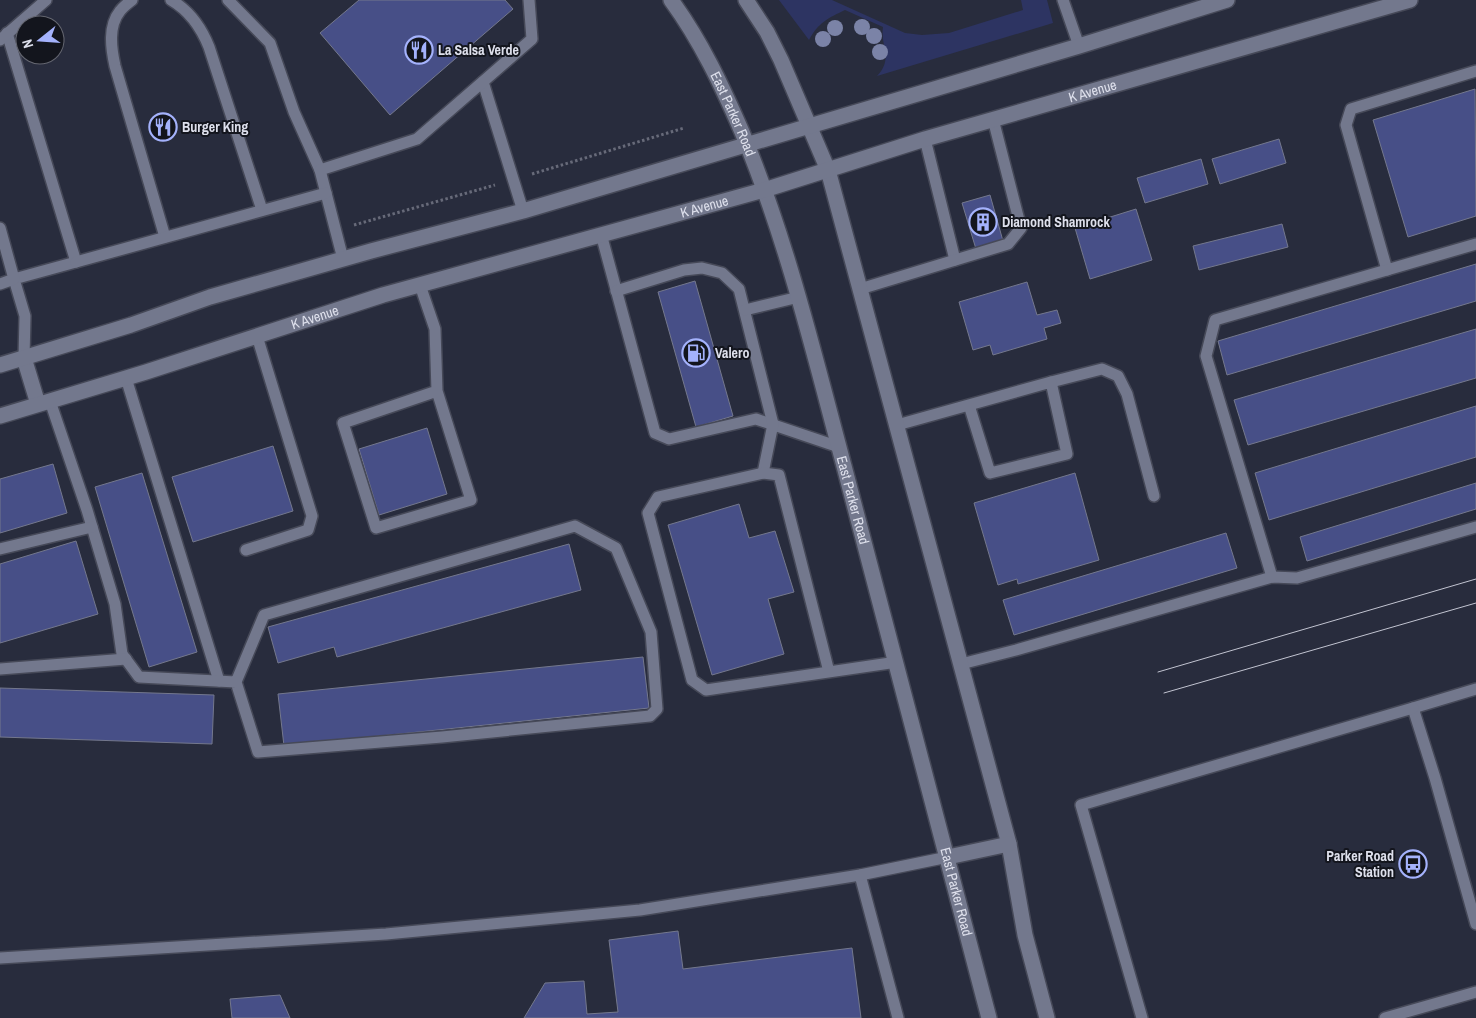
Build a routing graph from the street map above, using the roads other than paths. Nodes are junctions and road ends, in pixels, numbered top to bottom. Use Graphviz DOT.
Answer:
graph roads {
  1 [pos="46,0"];
  2 [pos="132,0"];
  3 [pos="170,0"];
  4 [pos="228,0"];
  5 [pos="529,0"];
  6 [pos="671,0"];
  7 [pos="746,0"];
  8 [pos="1063,0"];
  9 [pos="1227,0"];
  10 [pos="1410,0"];
  11 [pos="4,36"];
  12 [pos="1079,46"];
  13 [pos="1476,71"];
  14 [pos="483,82"];
  15 [pos="993,119"];
  16 [pos="810,127"];
  17 [pos="925,138"];
  18 [pos="747,144"];
  19 [pos="320,170"];
  20 [pos="828,170"];
  21 [pos="764,190"];
  22 [pos="326,193"];
  23 [pos="262,210"];
  24 [pos="523,211"];
  25 [pos="0,228"];
  26 [pos="601,234"];
  27 [pos="165,237"];
  28 [pos="1476,244"];
  29 [pos="342,259"];
  30 [pos="955,260"];
  31 [pos="76,262"];
  32 [pos="1387,270"];
  33 [pos="14,279"];
  34 [pos="0,284"];
  35 [pos="420,285"];
  36 [pos="860,289"];
  37 [pos="616,291"];
  38 [pos="799,297"];
  39 [pos="744,310"];
  40 [pos="257,336"];
  41 [pos="24,358"];
  42 [pos="0,365"];
  43 [pos="126,378"];
  44 [pos="1050,382"];
  45 [pos="437,391"];
  46 [pos="44,403"];
  47 [pos="969,405"];
  48 [pos="0,416"];
  49 [pos="773,424"];
  50 [pos="896,425"];
  51 [pos="839,447"];
  52 [pos="763,473"];
  53 [pos="1154,496"];
  54 [pos="92,527"];
  55 [pos="1476,527"];
  56 [pos="0,549"];
  57 [pos="246,550"];
  58 [pos="1272,577"];
  59 [pos="126,659"];
  60 [pos="897,662"];
  61 [pos="961,664"];
  62 [pos="0,669"];
  63 [pos="829,672"];
  64 [pos="220,681"];
  65 [pos="236,682"];
  66 [pos="1476,689"];
  67 [pos="1413,708"];
  68 [pos="1009,844"];
  69 [pos="948,857"];
  70 [pos="860,875"];
  71 [pos="1476,924"];
  72 [pos="0,958"];
  73 [pos="1476,992"];
  74 [pos="898,1018"];
  75 [pos="989,1018"];
  76 [pos="1047,1018"];
  77 [pos="1142,1018"];
  78 [pos="1384,1018"];
  1 -- 11 [label="lane"];
  2 -- 27 [label="lane"];
  3 -- 23 [label="lane"];
  4 -- 19 [label="lane"];
  5 -- 14 [label="lane"];
  6 -- 18 [label="main road, East Parker Road"];
  7 -- 16 [label="main road"];
  8 -- 12 [label="lane"];
  9 -- 12 [label="main road"];
  10 -- 15 [label="main road, K Avenue"];
  11 -- 31 [label="lane"];
  12 -- 16 [label="main road"];
  13 -- 32 [label="lane"];
  14 -- 19 [label="lane"];
  14 -- 24 [label="lane"];
  15 -- 17 [label="main road, K Avenue"];
  15 -- 30 [label="lane"];
  16 -- 18 [label="main road"];
  16 -- 20 [label="main road"];
  17 -- 20 [label="main road, K Avenue"];
  17 -- 30 [label="lane"];
  18 -- 21 [label="main road, East Parker Road"];
  18 -- 24 [label="main road"];
  19 -- 22 [label="lane"];
  20 -- 21 [label="main road, K Avenue"];
  20 -- 36 [label="main road"];
  21 -- 26 [label="main road, K Avenue"];
  21 -- 38 [label="main road, East Parker Road"];
  22 -- 23 [label="lane"];
  22 -- 29 [label="lane"];
  23 -- 27 [label="lane"];
  24 -- 29 [label="main road"];
  25 -- 33 [label="lane"];
  26 -- 35 [label="main road, K Avenue"];
  26 -- 37 [label="lane"];
  27 -- 31 [label="lane"];
  28 -- 32 [label="lane"];
  29 -- 41 [label="main road"];
  30 -- 36 [label="lane"];
  31 -- 33 [label="lane"];
  32 -- 58 [label="lane"];
  33 -- 34 [label="lane"];
  33 -- 41 [label="lane"];
  35 -- 40 [label="main road, K Avenue"];
  35 -- 45 [label="lane"];
  36 -- 50 [label="main road"];
  37 -- 39 [label="lane"];
  37 -- 49 [label="lane"];
  38 -- 39 [label="lane"];
  38 -- 51 [label="main road, East Parker Road"];
  39 -- 49 [label="lane"];
  40 -- 43 [label="main road, K Avenue"];
  40 -- 57 [label="lane"];
  41 -- 42 [label="main road"];
  41 -- 46 [label="main road"];
  43 -- 46 [label="main road, K Avenue"];
  43 -- 64 [label="lane"];
  44 -- 47 [label="lane"];
  44 -- 47 [label="lane"];
  44 -- 53 [label="lane"];
  45 -- 45 [label="lane"];
  46 -- 48 [label="main road, K Avenue"];
  46 -- 54 [label="lane"];
  47 -- 50 [label="lane"];
  49 -- 51 [label="lane"];
  49 -- 52 [label="lane"];
  50 -- 61 [label="main road"];
  51 -- 60 [label="main road, East Parker Road"];
  52 -- 63 [label="lane"];
  52 -- 63 [label="lane"];
  54 -- 56 [label="lane"];
  54 -- 59 [label="lane"];
  55 -- 58 [label="lane"];
  58 -- 61 [label="lane"];
  59 -- 62 [label="lane"];
  59 -- 64 [label="lane"];
  60 -- 63 [label="lane"];
  60 -- 69 [label="main road, East Parker Road"];
  61 -- 68 [label="main road"];
  64 -- 65 [label="lane"];
  65 -- 65 [label="lane"];
  66 -- 67 [label="lane"];
  67 -- 71 [label="lane"];
  67 -- 77 [label="lane"];
  68 -- 69 [label="main road"];
  68 -- 76 [label="main road"];
  69 -- 70 [label="lane"];
  69 -- 75 [label="main road, East Parker Road"];
  70 -- 72 [label="lane"];
  70 -- 74 [label="lane"];
  73 -- 78 [label="lane"];
}
